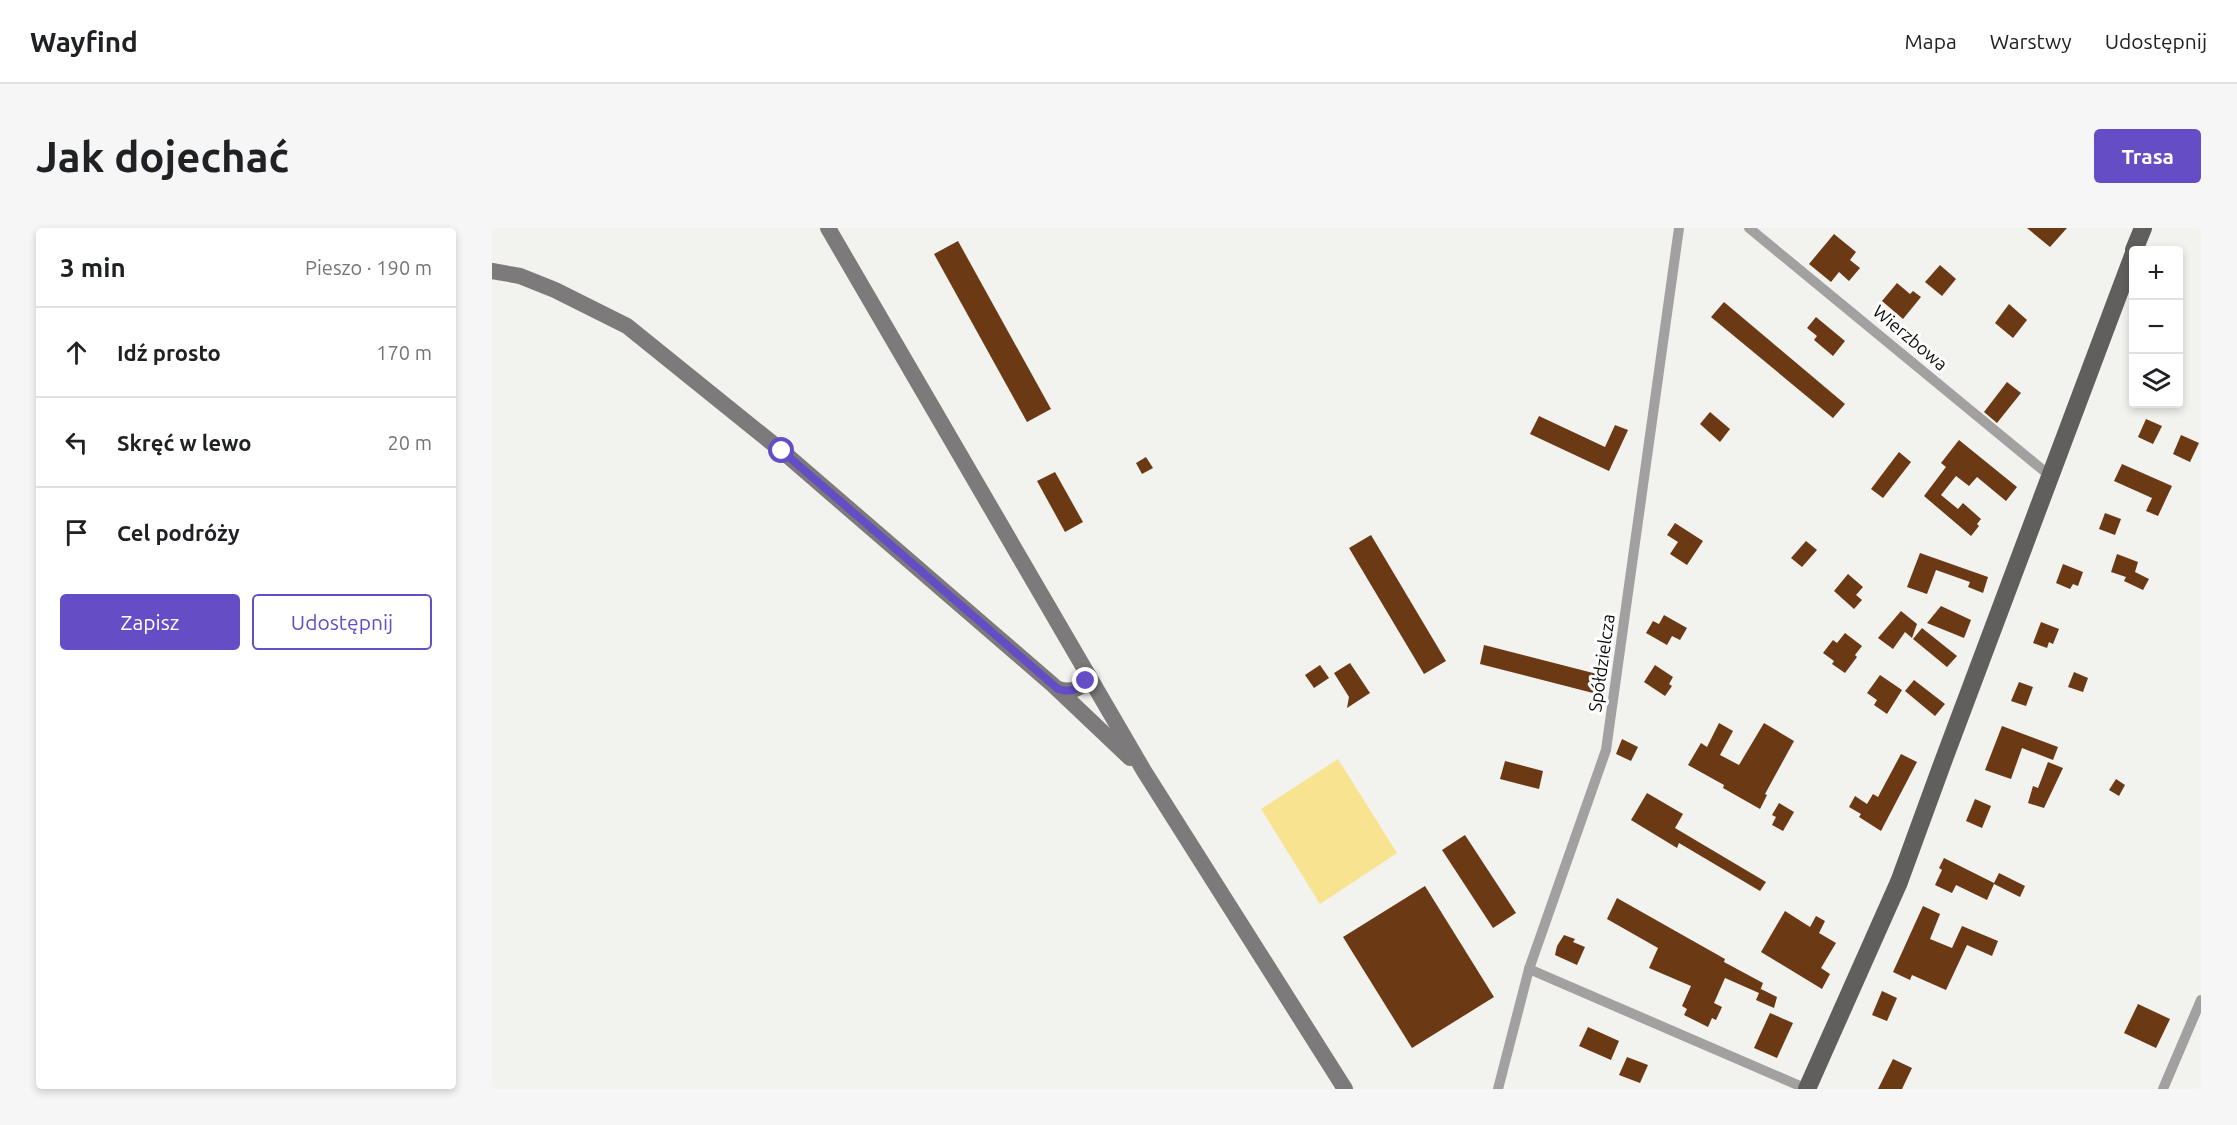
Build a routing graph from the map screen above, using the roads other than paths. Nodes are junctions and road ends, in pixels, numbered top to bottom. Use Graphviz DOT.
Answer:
graph roads {
  1 [pos="828,228"];
  2 [pos="1679,228"];
  3 [pos="1749,228"];
  4 [pos="2143,228"];
  5 [pos="2136,246"];
  6 [pos="2129,264"];
  7 [pos="492,271"];
  8 [pos="2049,475"];
  9 [pos="1089,676"];
  10 [pos="1058,689"];
  11 [pos="1144,771"];
  12 [pos="1529,969"];
  13 [pos="2201,1000"];
  14 [pos="1345,1089"];
  15 [pos="1498,1089"];
  16 [pos="1807,1089"];
  17 [pos="2163,1089"];
  1 -- 9 [label="main road"];
  2 -- 12 [label="street, Spółdzielcza"];
  3 -- 8 [label="street, Wierzbowa"];
  4 -- 5 [label="main road"];
  6 -- 8 [label="main road"];
  7 -- 10 [label="main road"];
  8 -- 16 [label="main road"];
  9 -- 10 [label="main road"];
  9 -- 11 [label="main road"];
  10 -- 11 [label="main road"];
  11 -- 14 [label="main road"];
  12 -- 15 [label="street, Spółdzielcza"];
  12 -- 16 [label="street"];
  13 -- 17 [label="street"];
}
